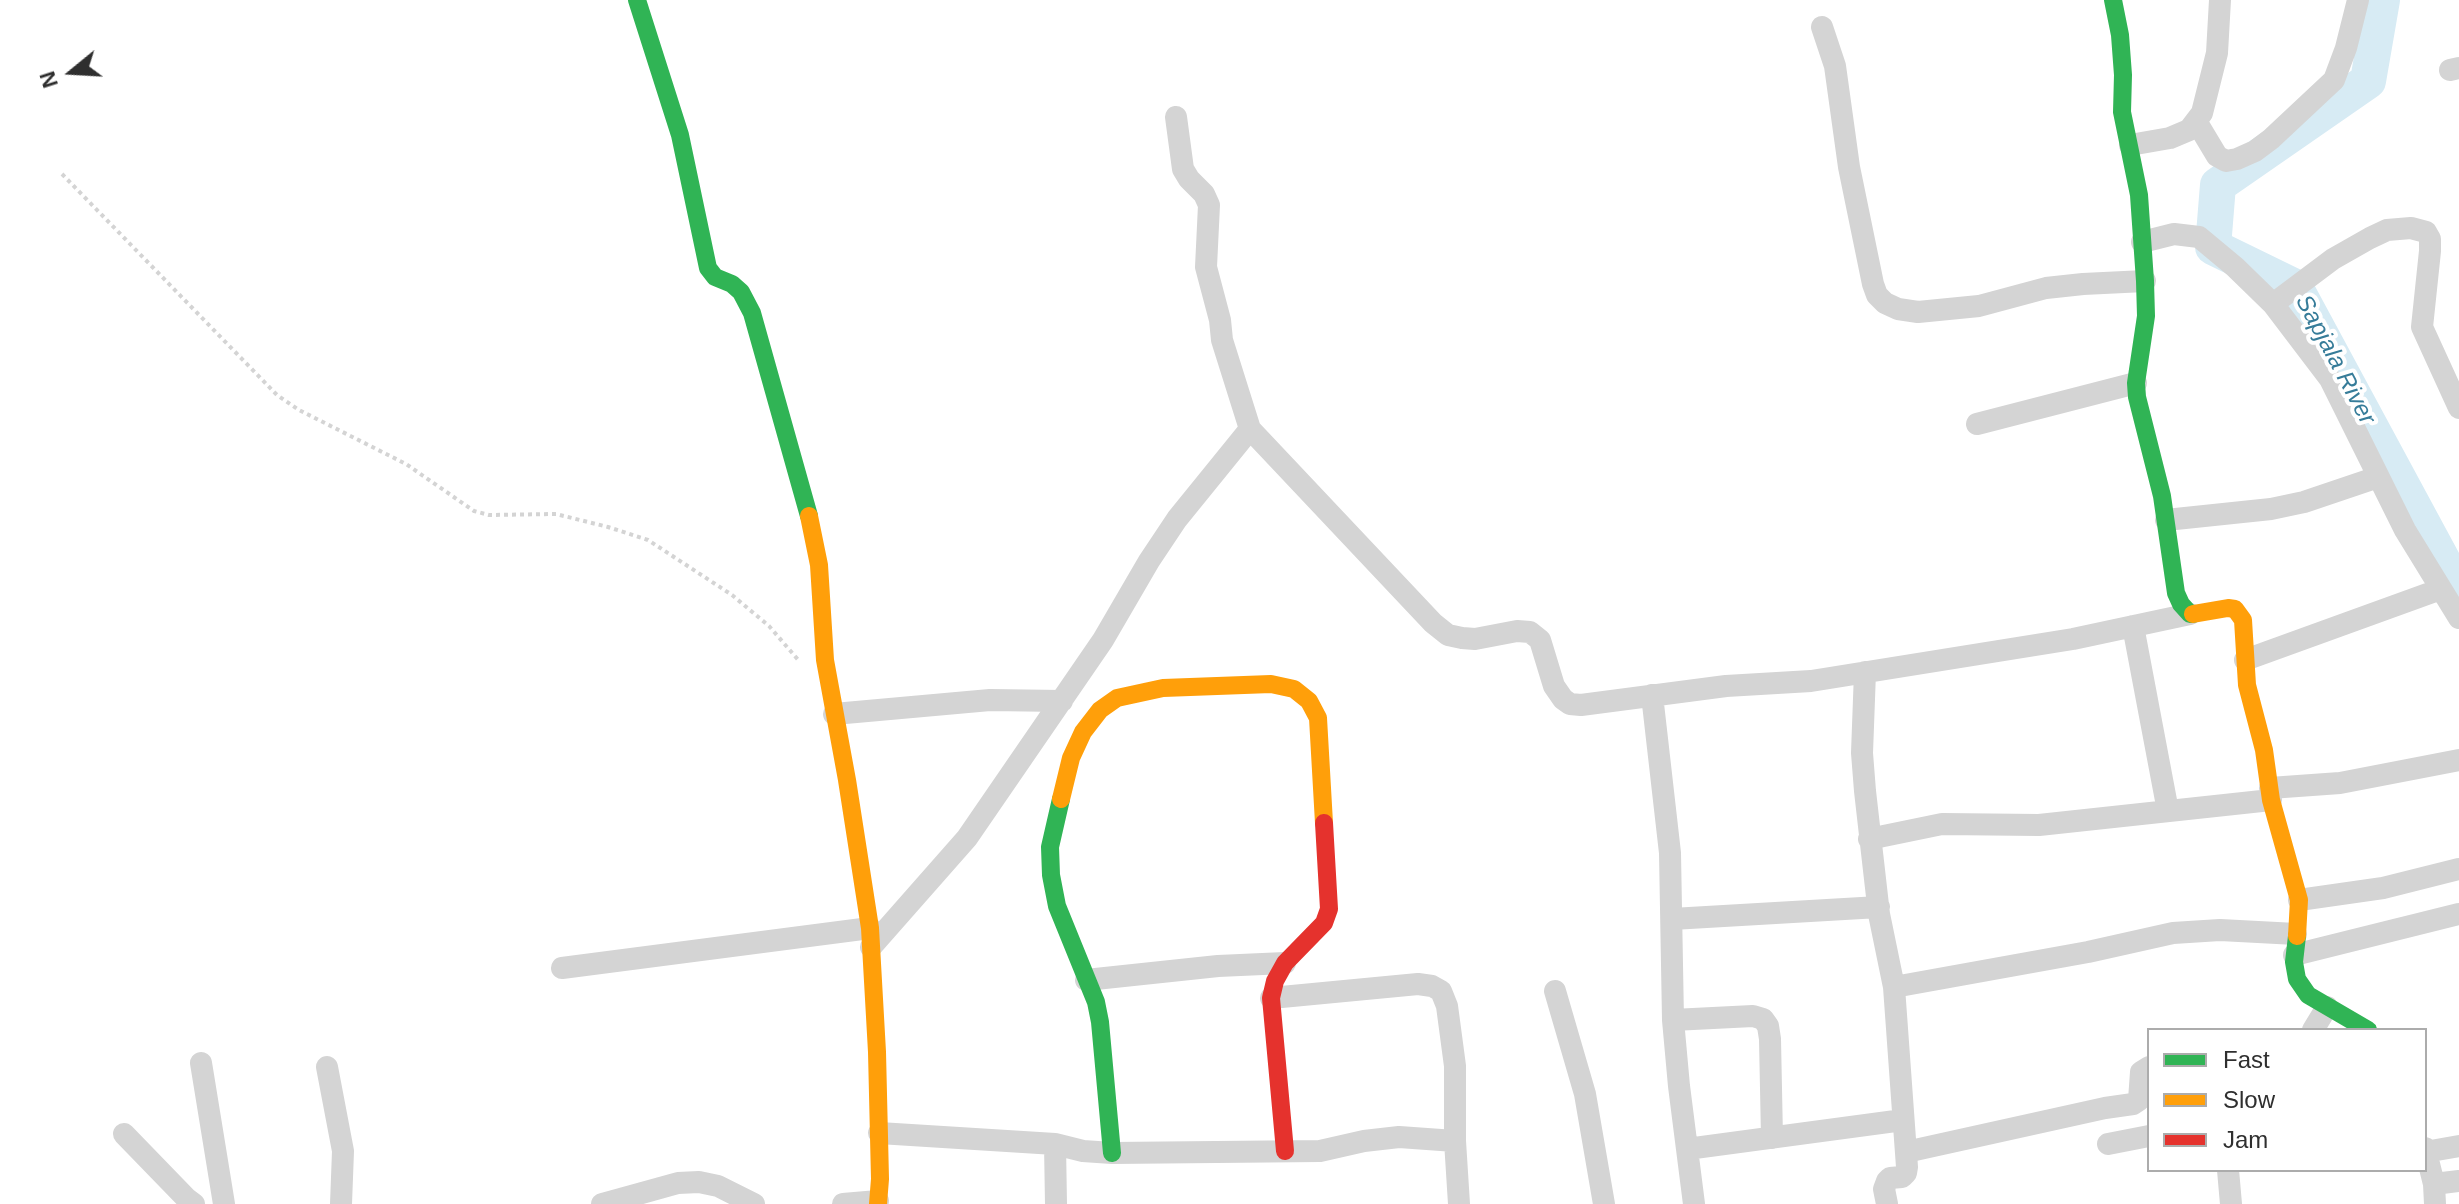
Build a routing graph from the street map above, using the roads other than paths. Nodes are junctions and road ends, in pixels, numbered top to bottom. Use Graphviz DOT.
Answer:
graph roads {
  1 [pos="637,0"];
  2 [pos="2113,0"];
  3 [pos="2220,0"];
  4 [pos="2358,0"];
  5 [pos="1822,27"];
  6 [pos="1176,117"];
  7 [pos="2196,121"];
  8 [pos="2130,145"];
  9 [pos="2142,242"];
  10 [pos="2145,281"];
  11 [pos="2280,299"];
  12 [pos="2136,383"];
  13 [pos="2459,408"];
  14 [pos="1977,424"];
  15 [pos="1250,429"];
  16 [pos="2378,477"];
  17 [pos="2166,520"];
  18 [pos="2441,589"];
  19 [pos="2190,614"];
  20 [pos="2459,618"];
  21 [pos="2133,626"];
  22 [pos="2245,660"];
  23 [pos="1865,672"];
  24 [pos="1652,695"];
  25 [pos="1062,701"];
  26 [pos="834,714"];
  27 [pos="2459,760"];
  28 [pos="2271,794"];
  29 [pos="2168,811"];
  30 [pos="1869,839"];
  31 [pos="2459,869"];
  32 [pos="2299,900"];
  33 [pos="1879,907"];
  34 [pos="2459,914"];
  35 [pos="1672,919"];
  36 [pos="870,938"];
  37 [pos="2295,944"];
  38 [pos="1285,963"];
  39 [pos="562,968"];
  40 [pos="1086,980"];
  41 [pos="1894,987"];
  42 [pos="1555,991"];
  43 [pos="1271,998"];
  44 [pos="2327,1007"];
  45 [pos="1673,1020"];
  46 [pos="2314,1028"];
  47 [pos="2364,1028"];
  48 [pos="201,1063"];
  49 [pos="327,1067"];
  50 [pos="2147,1068"];
  51 [pos="1903,1120"];
  52 [pos="879,1133"];
  53 [pos="124,1134"];
  54 [pos="2147,1136"];
  55 [pos="1772,1138"];
  56 [pos="1455,1141"];
  57 [pos="1055,1144"];
  58 [pos="2108,1144"];
  59 [pos="2459,1146"];
  60 [pos="1687,1149"];
  61 [pos="2427,1150"];
  62 [pos="1285,1151"];
  63 [pos="1906,1152"];
  64 [pos="1112,1153"];
  65 [pos="2427,1159"];
  66 [pos="2228,1172"];
  67 [pos="2459,1181"];
  68 [pos="2435,1194"];
  69 [pos="878,1202"];
  70 [pos="194,1204"];
  71 [pos="224,1204"];
  72 [pos="341,1204"];
  73 [pos="602,1204"];
  74 [pos="754,1204"];
  75 [pos="843,1204"];
  76 [pos="1056,1204"];
  77 [pos="1459,1204"];
  78 [pos="1604,1204"];
  79 [pos="1694,1204"];
  80 [pos="1887,1204"];
  81 [pos="2231,1204"];
  1 -- 26 [label="street"];
  2 -- 8 [label="street"];
  3 -- 7 [label="street"];
  4 -- 7 [label="street"];
  5 -- 10 [label="street"];
  6 -- 15 [label="street"];
  7 -- 8 [label="street"];
  8 -- 9 [label="street"];
  9 -- 10 [label="street"];
  9 -- 11 [label="street"];
  10 -- 12 [label="street"];
  11 -- 13 [label="street"];
  11 -- 16 [label="street"];
  12 -- 14 [label="street"];
  12 -- 17 [label="street"];
  15 -- 24 [label="street"];
  15 -- 25 [label="street"];
  16 -- 17 [label="street"];
  16 -- 18 [label="street"];
  17 -- 19 [label="street"];
  18 -- 20 [label="street"];
  18 -- 22 [label="street"];
  19 -- 21 [label="street"];
  19 -- 22 [label="street"];
  21 -- 23 [label="street"];
  21 -- 29 [label="street"];
  22 -- 28 [label="street"];
  23 -- 24 [label="street"];
  23 -- 30 [label="street"];
  24 -- 35 [label="street"];
  25 -- 26 [label="street"];
  25 -- 36 [label="street"];
  26 -- 36 [label="street"];
  27 -- 28 [label="street"];
  28 -- 29 [label="street"];
  28 -- 32 [label="street"];
  29 -- 30 [label="street"];
  30 -- 33 [label="street"];
  31 -- 32 [label="street"];
  32 -- 37 [label="street"];
  33 -- 35 [label="street"];
  33 -- 41 [label="street"];
  34 -- 37 [label="street"];
  35 -- 45 [label="street"];
  36 -- 39 [label="street"];
  36 -- 52 [label="street"];
  37 -- 41 [label="street"];
  37 -- 44 [label="street"];
  38 -- 40 [label="street"];
  38 -- 40 [label="street"];
  38 -- 43 [label="street"];
  40 -- 64 [label="street"];
  41 -- 51 [label="street"];
  42 -- 78 [label="street"];
  43 -- 56 [label="street"];
  43 -- 62 [label="street"];
  44 -- 46 [label="street"];
  44 -- 47 [label="street"];
  45 -- 55 [label="street"];
  45 -- 60 [label="street"];
  48 -- 71 [label="street"];
  49 -- 72 [label="street"];
  50 -- 63 [label="street"];
  51 -- 55 [label="street"];
  51 -- 63 [label="street"];
  52 -- 57 [label="street"];
  52 -- 69 [label="street"];
  53 -- 70 [label="street"];
  54 -- 58 [label="street"];
  55 -- 60 [label="street"];
  56 -- 62 [label="street"];
  56 -- 77 [label="street"];
  57 -- 64 [label="street"];
  57 -- 76 [label="street"];
  59 -- 61 [label="street"];
  60 -- 79 [label="street"];
  62 -- 64 [label="street"];
  63 -- 80 [label="street"];
  65 -- 68 [label="street"];
  66 -- 81 [label="street"];
  67 -- 68 [label="street"];
  69 -- 75 [label="street"];
  73 -- 74 [label="street"];
}
